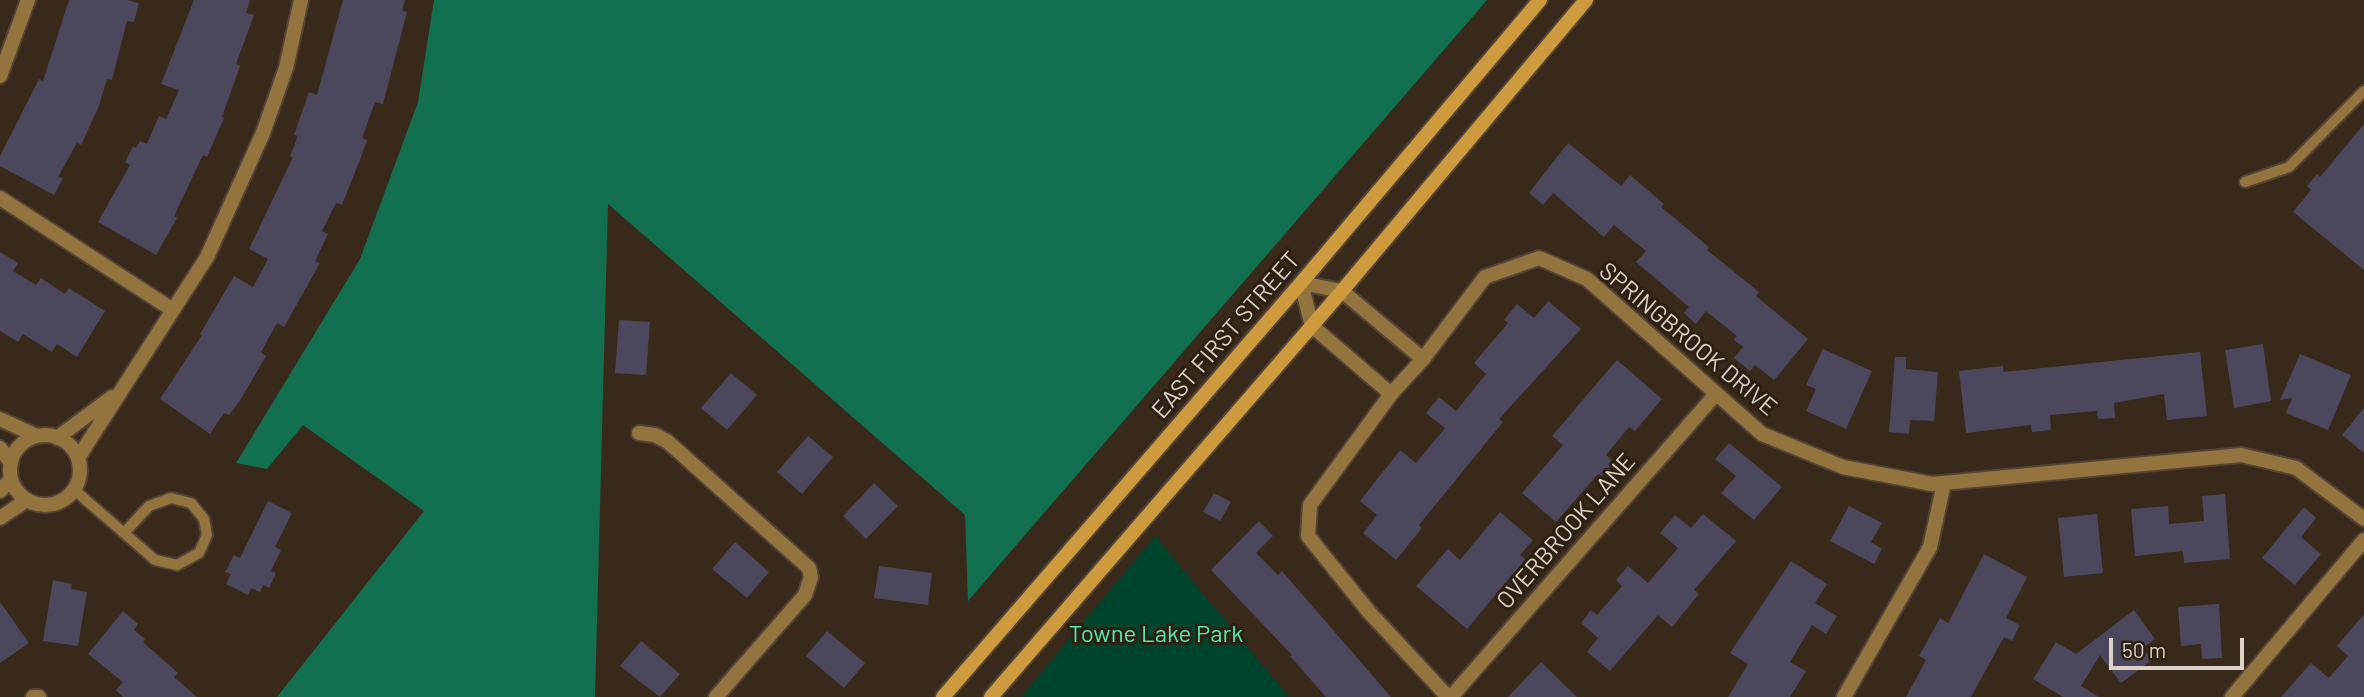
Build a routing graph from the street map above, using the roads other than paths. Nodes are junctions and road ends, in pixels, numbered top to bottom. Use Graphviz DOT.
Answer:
graph roads {
  1 [pos="29,0"];
  2 [pos="301,0"];
  3 [pos="1540,0"];
  4 [pos="1586,0"];
  5 [pos="0,76"];
  6 [pos="2364,91"];
  7 [pos="2245,182"];
  8 [pos="0,198"];
  9 [pos="1301,283"];
  10 [pos="1342,291"];
  11 [pos="173,310"];
  12 [pos="1312,326"];
  13 [pos="1423,359"];
  14 [pos="118,391"];
  15 [pos="1391,394"];
  16 [pos="1716,394"];
  17 [pos="0,419"];
  18 [pos="639,433"];
  19 [pos="37,436"];
  20 [pos="57,438"];
  21 [pos="0,447"];
  22 [pos="78,458"];
  23 [pos="11,463"];
  24 [pos="11,480"];
  25 [pos="1944,483"];
  26 [pos="74,489"];
  27 [pos="0,491"];
  28 [pos="27,500"];
  29 [pos="0,518"];
  30 [pos="2364,519"];
  31 [pos="124,533"];
  32 [pos="2364,540"];
  33 [pos="716,697"];
  34 [pos="943,697"];
  35 [pos="991,697"];
  36 [pos="1449,697"];
  37 [pos="1844,697"];
  38 [pos="2232,697"];
  1 -- 5 [label="street"];
  2 -- 11 [label="street"];
  3 -- 9 [label="main road, EAST FIRST STREET"];
  4 -- 10 [label="main road"];
  6 -- 7 [label="lane"];
  8 -- 11 [label="street"];
  9 -- 10 [label="street"];
  9 -- 12 [label="street"];
  9 -- 34 [label="main road, EAST FIRST STREET"];
  10 -- 12 [label="main road"];
  10 -- 13 [label="street"];
  11 -- 14 [label="street"];
  12 -- 15 [label="street"];
  12 -- 35 [label="main road"];
  13 -- 15 [label="street, SPRINGBROOK DRIVE"];
  13 -- 16 [label="street, SPRINGBROOK DRIVE"];
  14 -- 20 [label="street"];
  14 -- 22 [label="street"];
  15 -- 36 [label="street, SPRINGBROOK DRIVE"];
  16 -- 25 [label="street, SPRINGBROOK DRIVE"];
  16 -- 36 [label="street, OVERBROOK LANE"];
  17 -- 19 [label="street"];
  18 -- 33 [label="street"];
  19 -- 20 [label="street"];
  19 -- 23 [label="street"];
  20 -- 22 [label="street"];
  21 -- 23 [label="street"];
  22 -- 26 [label="street"];
  23 -- 24 [label="street"];
  24 -- 27 [label="street"];
  24 -- 28 [label="street"];
  25 -- 30 [label="street, SPRINGBROOK DRIVE"];
  25 -- 37 [label="street"];
  26 -- 28 [label="street"];
  26 -- 31 [label="lane"];
  28 -- 29 [label="street"];
  31 -- 31 [label="lane"];
  32 -- 38 [label="street"];
}
